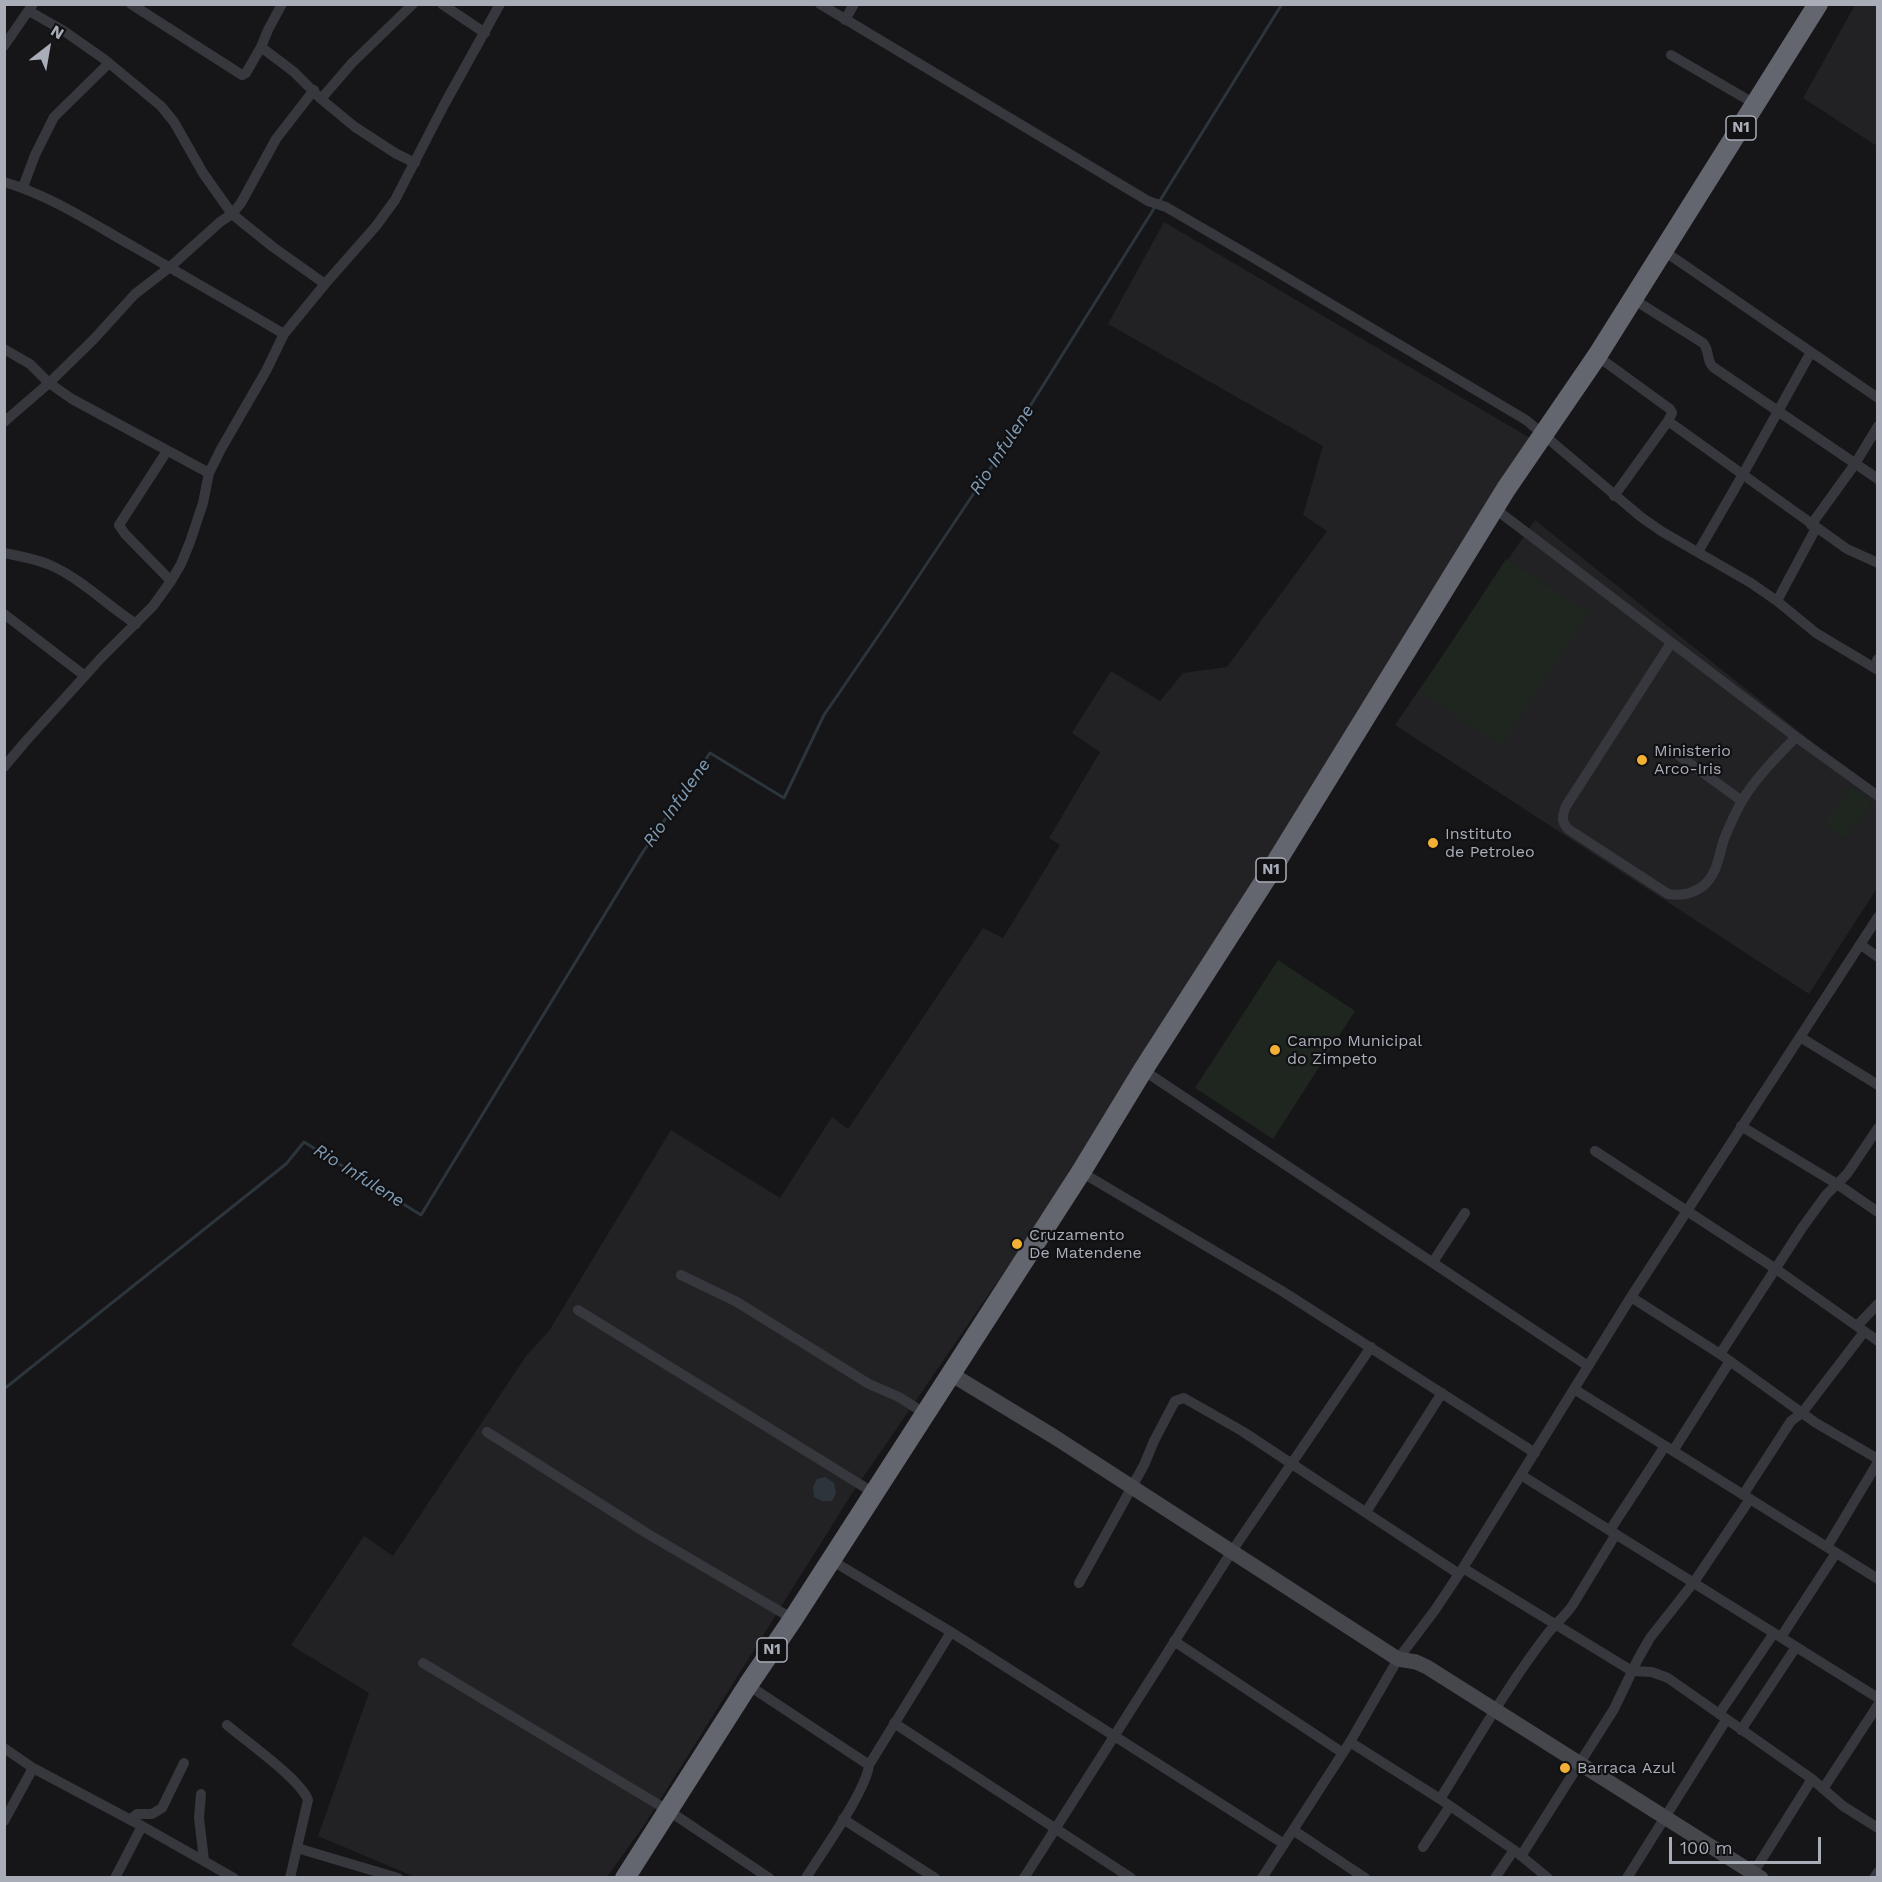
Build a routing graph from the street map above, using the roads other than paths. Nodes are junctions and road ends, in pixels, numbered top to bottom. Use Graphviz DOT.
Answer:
graph roads {
  1 [pos="131,4"];
  2 [pos="282,4"];
  3 [pos="413,4"];
  4 [pos="442,4"];
  5 [pos="500,4"];
  6 [pos="820,4"];
  7 [pos="854,4"];
  8 [pos="1818,4"];
  9 [pos="31,8"];
  10 [pos="845,20"];
  11 [pos="485,33"];
  12 [pos="4,46"];
  13 [pos="261,47"];
  14 [pos="1671,55"];
  15 [pos="109,63"];
  16 [pos="318,94"];
  17 [pos="1755,104"];
  18 [pos="415,163"];
  19 [pos="4,182"];
  20 [pos="23,187"];
  21 [pos="232,214"];
  22 [pos="1664,251"];
  23 [pos="170,267"];
  24 [pos="325,284"];
  25 [pos="1633,299"];
  26 [pos="284,334"];
  27 [pos="4,349"];
  28 [pos="1810,352"];
  29 [pos="1597,356"];
  30 [pos="49,383"];
  31 [pos="1878,398"];
  32 [pos="1778,411"];
  33 [pos="1668,421"];
  34 [pos="4,422"];
  35 [pos="1878,426"];
  36 [pos="1543,435"];
  37 [pos="167,451"];
  38 [pos="1855,464"];
  39 [pos="209,473"];
  40 [pos="1742,476"];
  41 [pos="1878,479"];
  42 [pos="1614,496"];
  43 [pos="1494,508"];
  44 [pos="1813,527"];
  45 [pos="1698,552"];
  46 [pos="4,553"];
  47 [pos="1878,563"];
  48 [pos="171,581"];
  49 [pos="1777,601"];
  50 [pos="4,614"];
  51 [pos="136,624"];
  52 [pos="1671,643"];
  53 [pos="1855,655"];
  54 [pos="1877,659"];
  55 [pos="1878,670"];
  56 [pos="86,676"];
  57 [pos="1796,737"];
  58 [pos="1677,754"];
  59 [pos="4,767"];
  60 [pos="1878,796"];
  61 [pos="1742,801"];
  62 [pos="1878,917"];
  63 [pos="1861,945"];
  64 [pos="1878,957"];
  65 [pos="1800,1037"];
  66 [pos="1143,1070"];
  67 [pos="1878,1085"];
  68 [pos="1741,1126"];
  69 [pos="1878,1128"];
  70 [pos="1595,1151"];
  71 [pos="1081,1172"];
  72 [pos="1837,1184"];
  73 [pos="1687,1210"];
  74 [pos="1878,1212"];
  75 [pos="1465,1213"];
  76 [pos="1434,1262"];
  77 [pos="1776,1269"];
  78 [pos="681,1275"];
  79 [pos="1630,1297"];
  80 [pos="1878,1304"];
  81 [pos="578,1310"];
  82 [pos="1860,1329"];
  83 [pos="1878,1341"];
  84 [pos="1371,1347"];
  85 [pos="1720,1354"];
  86 [pos="1730,1361"];
  87 [pos="1588,1366"];
  88 [pos="951,1374"];
  89 [pos="1574,1389"];
  90 [pos="1442,1393"];
  91 [pos="924,1413"];
  92 [pos="1802,1413"];
  93 [pos="487,1432"];
  94 [pos="1669,1448"];
  95 [pos="1535,1453"];
  96 [pos="1878,1460"];
  97 [pos="1292,1465"];
  98 [pos="1521,1475"];
  99 [pos="1131,1487"];
  100 [pos="874,1492"];
  101 [pos="1746,1497"];
  102 [pos="1366,1512"];
  103 [pos="1613,1532"];
  104 [pos="1832,1550"];
  105 [pos="1232,1551"];
  106 [pos="831,1560"];
  107 [pos="1461,1571"];
  108 [pos="1878,1579"];
  109 [pos="1695,1582"];
  110 [pos="1079,1583"];
  111 [pos="793,1619"];
  112 [pos="1555,1625"];
  113 [pos="951,1632"];
  114 [pos="1777,1635"];
  115 [pos="1174,1641"];
  116 [pos="1796,1647"];
  117 [pos="1398,1659"];
  118 [pos="423,1663"];
  119 [pos="1632,1671"];
  120 [pos="748,1684"];
  121 [pos="1878,1698"];
  122 [pos="1878,1705"];
  123 [pos="1496,1711"];
  124 [pos="1722,1717"];
  125 [pos="894,1723"];
  126 [pos="227,1725"];
  127 [pos="1741,1730"];
  128 [pos="1114,1736"];
  129 [pos="1350,1742"];
  130 [pos="4,1748"];
  131 [pos="1343,1753"];
  132 [pos="184,1763"];
  133 [pos="869,1764"];
  134 [pos="1581,1764"];
  135 [pos="33,1768"];
  136 [pos="1812,1779"];
  137 [pos="1823,1789"];
  138 [pos="201,1794"];
  139 [pos="1440,1798"];
  140 [pos="1450,1806"];
  141 [pos="669,1811"];
  142 [pos="1666,1817"];
  143 [pos="843,1819"];
  144 [pos="130,1820"];
  145 [pos="4,1821"];
  146 [pos="142,1826"];
  147 [pos="1878,1828"];
  148 [pos="1055,1829"];
  149 [pos="1293,1830"];
  150 [pos="1284,1844"];
  151 [pos="1423,1847"];
  152 [pos="297,1848"];
  153 [pos="1517,1853"];
  154 [pos="204,1860"];
  155 [pos="1878,1872"];
  156 [pos="1755,1876"];
  157 [pos="115,1878"];
  158 [pos="234,1878"];
  159 [pos="290,1878"];
  160 [pos="398,1878"];
  161 [pos="625,1878"];
  162 [pos="768,1878"];
  163 [pos="806,1878"];
  164 [pos="935,1878"];
  165 [pos="1024,1878"];
  166 [pos="1131,1878"];
  167 [pos="1262,1878"];
  168 [pos="1365,1878"];
  169 [pos="1496,1878"];
  170 [pos="1548,1878"];
  171 [pos="1627,1878"];
  172 [pos="1874,1878"];
  1 -- 13 [label="street"];
  2 -- 13 [label="street"];
  3 -- 16 [label="street"];
  4 -- 11 [label="street"];
  5 -- 11 [label="street"];
  6 -- 10 [label="street"];
  7 -- 10 [label="street"];
  8 -- 17 [label="highway, N1"];
  9 -- 12 [label="street"];
  9 -- 15 [label="street"];
  10 -- 36 [label="street"];
  11 -- 18 [label="street"];
  13 -- 16 [label="street"];
  14 -- 17 [label="street"];
  15 -- 20 [label="street"];
  15 -- 21 [label="street"];
  16 -- 18 [label="street"];
  16 -- 21 [label="street"];
  17 -- 22 [label="highway, N1"];
  18 -- 24 [label="street"];
  19 -- 20 [label="street"];
  20 -- 23 [label="street"];
  21 -- 23 [label="street"];
  21 -- 24 [label="street"];
  22 -- 25 [label="highway, N1"];
  22 -- 28 [label="street"];
  23 -- 26 [label="street"];
  23 -- 30 [label="street"];
  24 -- 26 [label="street"];
  25 -- 29 [label="highway, N1"];
  25 -- 32 [label="street"];
  26 -- 39 [label="street"];
  27 -- 30 [label="street"];
  28 -- 31 [label="street"];
  28 -- 32 [label="street"];
  29 -- 33 [label="street"];
  29 -- 36 [label="highway, N1"];
  30 -- 34 [label="street"];
  30 -- 37 [label="street"];
  32 -- 38 [label="street"];
  32 -- 40 [label="street"];
  33 -- 40 [label="street"];
  33 -- 42 [label="street"];
  35 -- 38 [label="street"];
  36 -- 42 [label="street"];
  36 -- 43 [label="highway, N1"];
  37 -- 39 [label="street"];
  37 -- 48 [label="street"];
  38 -- 41 [label="street"];
  38 -- 44 [label="street"];
  39 -- 48 [label="street"];
  40 -- 44 [label="street"];
  40 -- 45 [label="street"];
  42 -- 45 [label="street"];
  43 -- 52 [label="street"];
  43 -- 66 [label="highway, N1"];
  44 -- 47 [label="street"];
  44 -- 49 [label="street"];
  45 -- 49 [label="street"];
  46 -- 51 [label="street"];
  48 -- 51 [label="street"];
  49 -- 53 [label="street"];
  50 -- 56 [label="street"];
  51 -- 56 [label="street"];
  52 -- 57 [label="street"];
  52 -- 61 [label="street"];
  53 -- 54 [label="street"];
  53 -- 55 [label="street"];
  56 -- 59 [label="street"];
  57 -- 60 [label="street"];
  57 -- 61 [label="street"];
  58 -- 61 [label="street"];
  62 -- 63 [label="street"];
  63 -- 64 [label="street"];
  63 -- 65 [label="street"];
  65 -- 67 [label="street"];
  65 -- 68 [label="street"];
  66 -- 71 [label="highway, N1"];
  66 -- 76 [label="street"];
  68 -- 72 [label="street"];
  68 -- 73 [label="street"];
  69 -- 72 [label="street"];
  70 -- 73 [label="street"];
  71 -- 84 [label="street"];
  71 -- 88 [label="highway, N1"];
  72 -- 74 [label="street"];
  72 -- 77 [label="street"];
  73 -- 77 [label="street"];
  73 -- 79 [label="street"];
  75 -- 76 [label="street"];
  76 -- 87 [label="street"];
  77 -- 82 [label="street"];
  77 -- 85 [label="street"];
  78 -- 91 [label="street"];
  79 -- 85 [label="street"];
  79 -- 87 [label="street"];
  80 -- 82 [label="street"];
  81 -- 100 [label="street"];
  82 -- 83 [label="street"];
  82 -- 92 [label="street"];
  84 -- 90 [label="street"];
  84 -- 97 [label="street"];
  85 -- 86 [label="street"];
  86 -- 92 [label="street"];
  86 -- 94 [label="street"];
  87 -- 89 [label="street"];
  88 -- 91 [label="highway, N1"];
  88 -- 99 [label="street"];
  89 -- 94 [label="street"];
  89 -- 95 [label="street"];
  90 -- 95 [label="street"];
  90 -- 102 [label="street"];
  91 -- 100 [label="highway, N1"];
  92 -- 96 [label="street"];
  92 -- 101 [label="street"];
  93 -- 111 [label="street"];
  94 -- 101 [label="street"];
  94 -- 103 [label="street"];
  95 -- 98 [label="street"];
  96 -- 104 [label="street"];
  97 -- 99 [label="street"];
  97 -- 102 [label="street"];
  97 -- 105 [label="street"];
  98 -- 103 [label="street"];
  98 -- 107 [label="street"];
  99 -- 105 [label="street"];
  99 -- 110 [label="street"];
  100 -- 106 [label="highway, N1"];
  101 -- 104 [label="street"];
  101 -- 109 [label="street"];
  102 -- 107 [label="street"];
  103 -- 109 [label="street"];
  103 -- 112 [label="street"];
  104 -- 108 [label="street"];
  104 -- 114 [label="street"];
  105 -- 115 [label="street"];
  105 -- 117 [label="street"];
  106 -- 111 [label="highway, N1"];
  106 -- 113 [label="street"];
  107 -- 112 [label="street"];
  107 -- 117 [label="street"];
  109 -- 114 [label="street"];
  109 -- 119 [label="street"];
  111 -- 120 [label="highway, N1"];
  112 -- 119 [label="street"];
  112 -- 123 [label="street"];
  113 -- 125 [label="street"];
  113 -- 128 [label="street"];
  114 -- 116 [label="street"];
  114 -- 124 [label="street"];
  115 -- 128 [label="street"];
  115 -- 131 [label="street"];
  116 -- 121 [label="street"];
  116 -- 127 [label="street"];
  117 -- 123 [label="street"];
  117 -- 129 [label="street"];
  118 -- 141 [label="street"];
  119 -- 124 [label="street"];
  119 -- 134 [label="street"];
  120 -- 133 [label="street"];
  120 -- 141 [label="highway, N1"];
  122 -- 137 [label="street"];
  123 -- 134 [label="street"];
  123 -- 139 [label="street"];
  124 -- 127 [label="street"];
  124 -- 142 [label="street"];
  125 -- 133 [label="street"];
  125 -- 148 [label="street"];
  126 -- 152 [label="street"];
  127 -- 136 [label="street"];
  128 -- 148 [label="street"];
  128 -- 150 [label="street"];
  129 -- 131 [label="street"];
  129 -- 139 [label="street"];
  130 -- 135 [label="street"];
  131 -- 149 [label="street"];
  132 -- 144 [label="street"];
  133 -- 143 [label="street"];
  134 -- 142 [label="street"];
  134 -- 153 [label="street"];
  135 -- 144 [label="street"];
  135 -- 145 [label="street"];
  136 -- 137 [label="street"];
  136 -- 156 [label="street"];
  137 -- 147 [label="street"];
  138 -- 154 [label="street"];
  139 -- 140 [label="street"];
  140 -- 151 [label="street"];
  140 -- 153 [label="street"];
  141 -- 161 [label="highway, N1"];
  141 -- 162 [label="street"];
  142 -- 156 [label="street"];
  142 -- 171 [label="street"];
  143 -- 163 [label="street"];
  143 -- 164 [label="street"];
  144 -- 146 [label="street"];
  146 -- 154 [label="street"];
  146 -- 157 [label="street"];
  148 -- 165 [label="street"];
  148 -- 166 [label="street"];
  149 -- 150 [label="street"];
  149 -- 168 [label="street"];
  150 -- 167 [label="street"];
  152 -- 159 [label="street"];
  152 -- 160 [label="street"];
  153 -- 169 [label="street"];
  153 -- 170 [label="street"];
  154 -- 158 [label="street"];
  155 -- 172 [label="street"];
}
